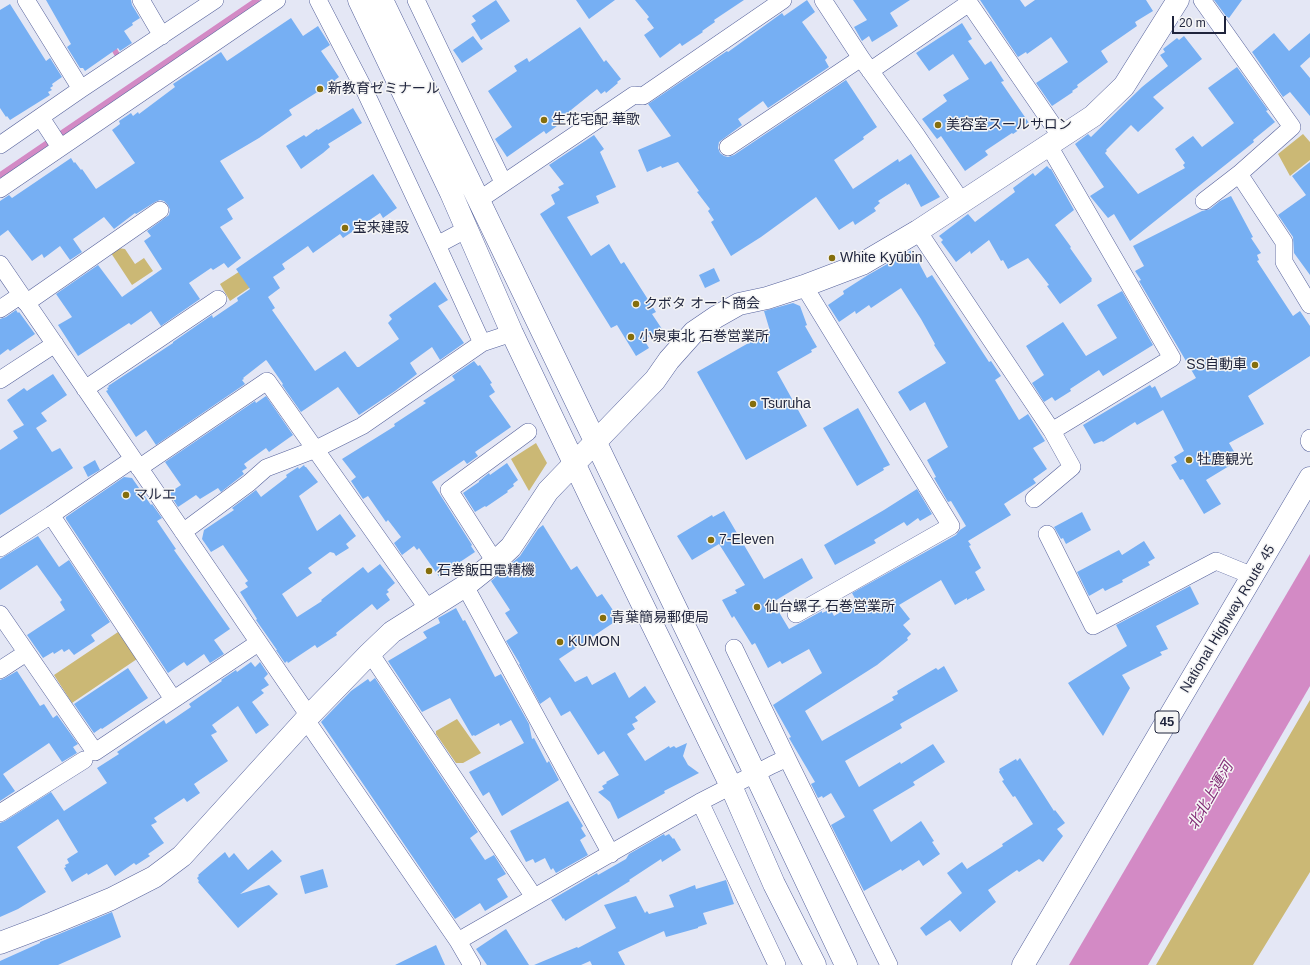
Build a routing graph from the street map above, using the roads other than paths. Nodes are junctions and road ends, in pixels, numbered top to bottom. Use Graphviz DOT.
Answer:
graph roads {
  1 [pos="26,0"];
  2 [pos="141,0"];
  3 [pos="215,0"];
  4 [pos="277,0"];
  5 [pos="318,0"];
  6 [pos="359,0"];
  7 [pos="382,0"];
  8 [pos="416,0"];
  9 [pos="783,0"];
  10 [pos="1178,0"];
  11 [pos="1202,0"];
  12 [pos="825,1"];
  13 [pos="162,36"];
  14 [pos="865,65"];
  15 [pos="81,89"];
  16 [pos="44,123"];
  17 [pos="1055,142"];
  18 [pos="0,145"];
  19 [pos="60,147"];
  20 [pos="728,147"];
  21 [pos="1239,174"];
  22 [pos="503,182"];
  23 [pos="0,188"];
  24 [pos="479,200"];
  25 [pos="1204,201"];
  26 [pos="962,202"];
  27 [pos="160,210"];
  28 [pos="467,229"];
  29 [pos="918,231"];
  30 [pos="437,245"];
  31 [pos="0,264"];
  32 [pos="804,286"];
  33 [pos="24,299"];
  34 [pos="218,299"];
  35 [pos="1310,304"];
  36 [pos="0,309"];
  37 [pos="512,333"];
  38 [pos="482,343"];
  39 [pos="54,344"];
  40 [pos="0,380"];
  41 [pos="85,389"];
  42 [pos="1052,431"];
  43 [pos="528,432"];
  44 [pos="1310,438"];
  45 [pos="595,441"];
  46 [pos="1310,443"];
  47 [pos="316,449"];
  48 [pos="574,463"];
  49 [pos="136,464"];
  50 [pos="1310,478"];
  51 [pos="1034,499"];
  52 [pos="51,515"];
  53 [pos="183,532"];
  54 [pos="1047,534"];
  55 [pos="0,548"];
  56 [pos="495,562"];
  57 [pos="1253,576"];
  58 [pos="464,586"];
  59 [pos="428,609"];
  60 [pos="0,614"];
  61 [pos="796,614"];
  62 [pos="258,643"];
  63 [pos="734,648"];
  64 [pos="26,653"];
  65 [pos="370,653"];
  66 [pos="0,670"];
  67 [pos="173,699"];
  68 [pos="308,718"];
  69 [pos="787,758"];
  70 [pos="84,760"];
  71 [pos="756,774"];
  72 [pos="731,786"];
  73 [pos="700,802"];
  74 [pos="0,813"];
  75 [pos="611,854"];
  76 [pos="534,897"];
  77 [pos="458,940"];
  78 [pos="0,943"];
  79 [pos="472,965"];
  80 [pos="777,965"];
  81 [pos="815,965"];
  82 [pos="846,965"];
  83 [pos="889,965"];
  84 [pos="1023,965"];
  1 -- 15 [label="street"];
  2 -- 13 [label="street"];
  3 -- 13 [label="street"];
  4 -- 19 [label="street"];
  5 -- 30 [label="street"];
  6 -- 28 [label="main road"];
  7 -- 24 [label="main road"];
  8 -- 22 [label="street"];
  9 -- 22 [label="street"];
  10 -- 17 [label="main road"];
  11 -- 21 [label="street"];
  12 -- 14 [label="street"];
  13 -- 15 [label="street"];
  14 -- 17 [label="street"];
  14 -- 20 [label="street"];
  14 -- 26 [label="street"];
  15 -- 16 [label="street"];
  16 -- 18 [label="street"];
  16 -- 19 [label="street"];
  17 -- 26 [label="main road"];
  17 -- 42 [label="street"];
  19 -- 23 [label="street"];
  21 -- 25 [label="street"];
  21 -- 35 [label="street"];
  22 -- 24 [label="street"];
  24 -- 45 [label="main road"];
  26 -- 29 [label="main road"];
  27 -- 33 [label="street"];
  28 -- 30 [label="street"];
  28 -- 37 [label="main road"];
  29 -- 32 [label="main road"];
  29 -- 42 [label="street"];
  30 -- 38 [label="street"];
  31 -- 33 [label="street"];
  32 -- 45 [label="main road"];
  32 -- 61 [label="street"];
  33 -- 36 [label="street"];
  33 -- 39 [label="street"];
  34 -- 41 [label="street"];
  37 -- 38 [label="street"];
  37 -- 48 [label="main road"];
  38 -- 47 [label="street"];
  39 -- 40 [label="street"];
  39 -- 41 [label="street"];
  41 -- 49 [label="street"];
  42 -- 51 [label="street"];
  43 -- 56 [label="street"];
  44 -- 46 [label="street"];
  45 -- 48 [label="main road"];
  45 -- 71 [label="main road"];
  47 -- 49 [label="street"];
  47 -- 53 [label="street"];
  47 -- 59 [label="street"];
  48 -- 56 [label="main road"];
  48 -- 72 [label="main road"];
  49 -- 52 [label="street"];
  49 -- 53 [label="street"];
  50 -- 57 [label="main road, National Highway Route 45 / 45"];
  52 -- 55 [label="street"];
  52 -- 67 [label="street"];
  53 -- 62 [label="street"];
  54 -- 57 [label="street"];
  56 -- 58 [label="main road"];
  57 -- 84 [label="main road, National Highway Route 45 / 45"];
  58 -- 59 [label="main road"];
  58 -- 75 [label="street"];
  59 -- 65 [label="main road"];
  60 -- 64 [label="street"];
  62 -- 67 [label="street"];
  62 -- 68 [label="street"];
  63 -- 69 [label="street"];
  64 -- 66 [label="street"];
  64 -- 67 [label="street"];
  65 -- 68 [label="main road"];
  65 -- 76 [label="street"];
  68 -- 77 [label="street"];
  68 -- 78 [label="main road"];
  69 -- 71 [label="street"];
  69 -- 83 [label="street"];
  70 -- 74 [label="street"];
  71 -- 72 [label="street"];
  71 -- 82 [label="main road"];
  72 -- 73 [label="street"];
  72 -- 81 [label="main road"];
  73 -- 75 [label="street"];
  73 -- 80 [label="street"];
  75 -- 76 [label="street"];
  76 -- 77 [label="street"];
  77 -- 79 [label="street"];
}
